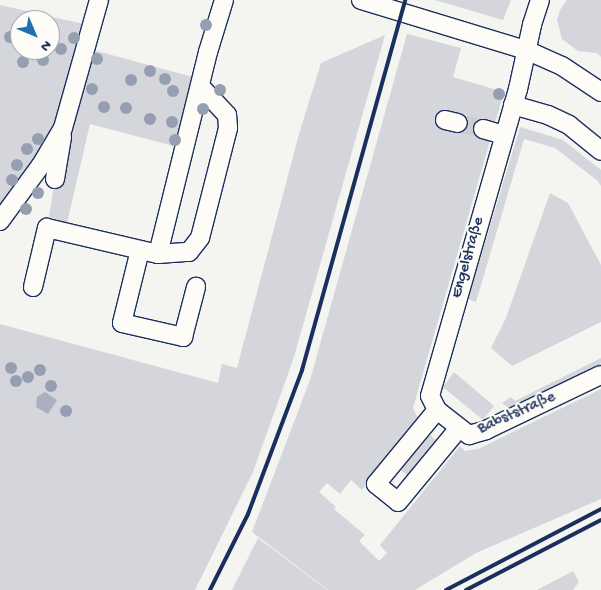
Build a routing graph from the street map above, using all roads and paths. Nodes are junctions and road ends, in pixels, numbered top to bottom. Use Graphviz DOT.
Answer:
graph roads {
  1 [pos="99,0"];
  2 [pos="224,0"];
  3 [pos="361,0"];
  4 [pos="540,0"];
  5 [pos="526,50"];
  6 [pos="201,87"];
  7 [pos="601,92"];
  8 [pos="513,105"];
  9 [pos="63,128"];
  10 [pos="483,129"];
  11 [pos="504,136"];
  12 [pos="601,151"];
  13 [pos="55,178"];
  14 [pos="0,220"];
  15 [pos="140,250"];
  16 [pos="158,254"];
  17 [pos="33,287"];
  18 [pos="196,288"];
  19 [pos="601,375"];
  20 [pos="437,410"];
  21 [pos="459,428"];
  1 -- 9 [label="street"];
  2 -- 6 [label="street"];
  3 -- 5 [label="street"];
  4 -- 5 [label="street, Engelstraße"];
  5 -- 7 [label="street"];
  5 -- 8 [label="street, Engelstraße"];
  6 -- 16 [label="street"];
  6 -- 16 [label="street"];
  8 -- 11 [label="street, Engelstraße"];
  8 -- 12 [label="street"];
  9 -- 13 [label="street"];
  9 -- 14 [label="street"];
  10 -- 11 [label="street"];
  11 -- 20 [label="street, Engelstraße"];
  15 -- 16 [label="street"];
  15 -- 17 [label="street"];
  15 -- 18 [label="street"];
  19 -- 21 [label="street, Babststraße"];
  20 -- 21 [label="street, Babststraße"];
  20 -- 21 [label="street"];
}
